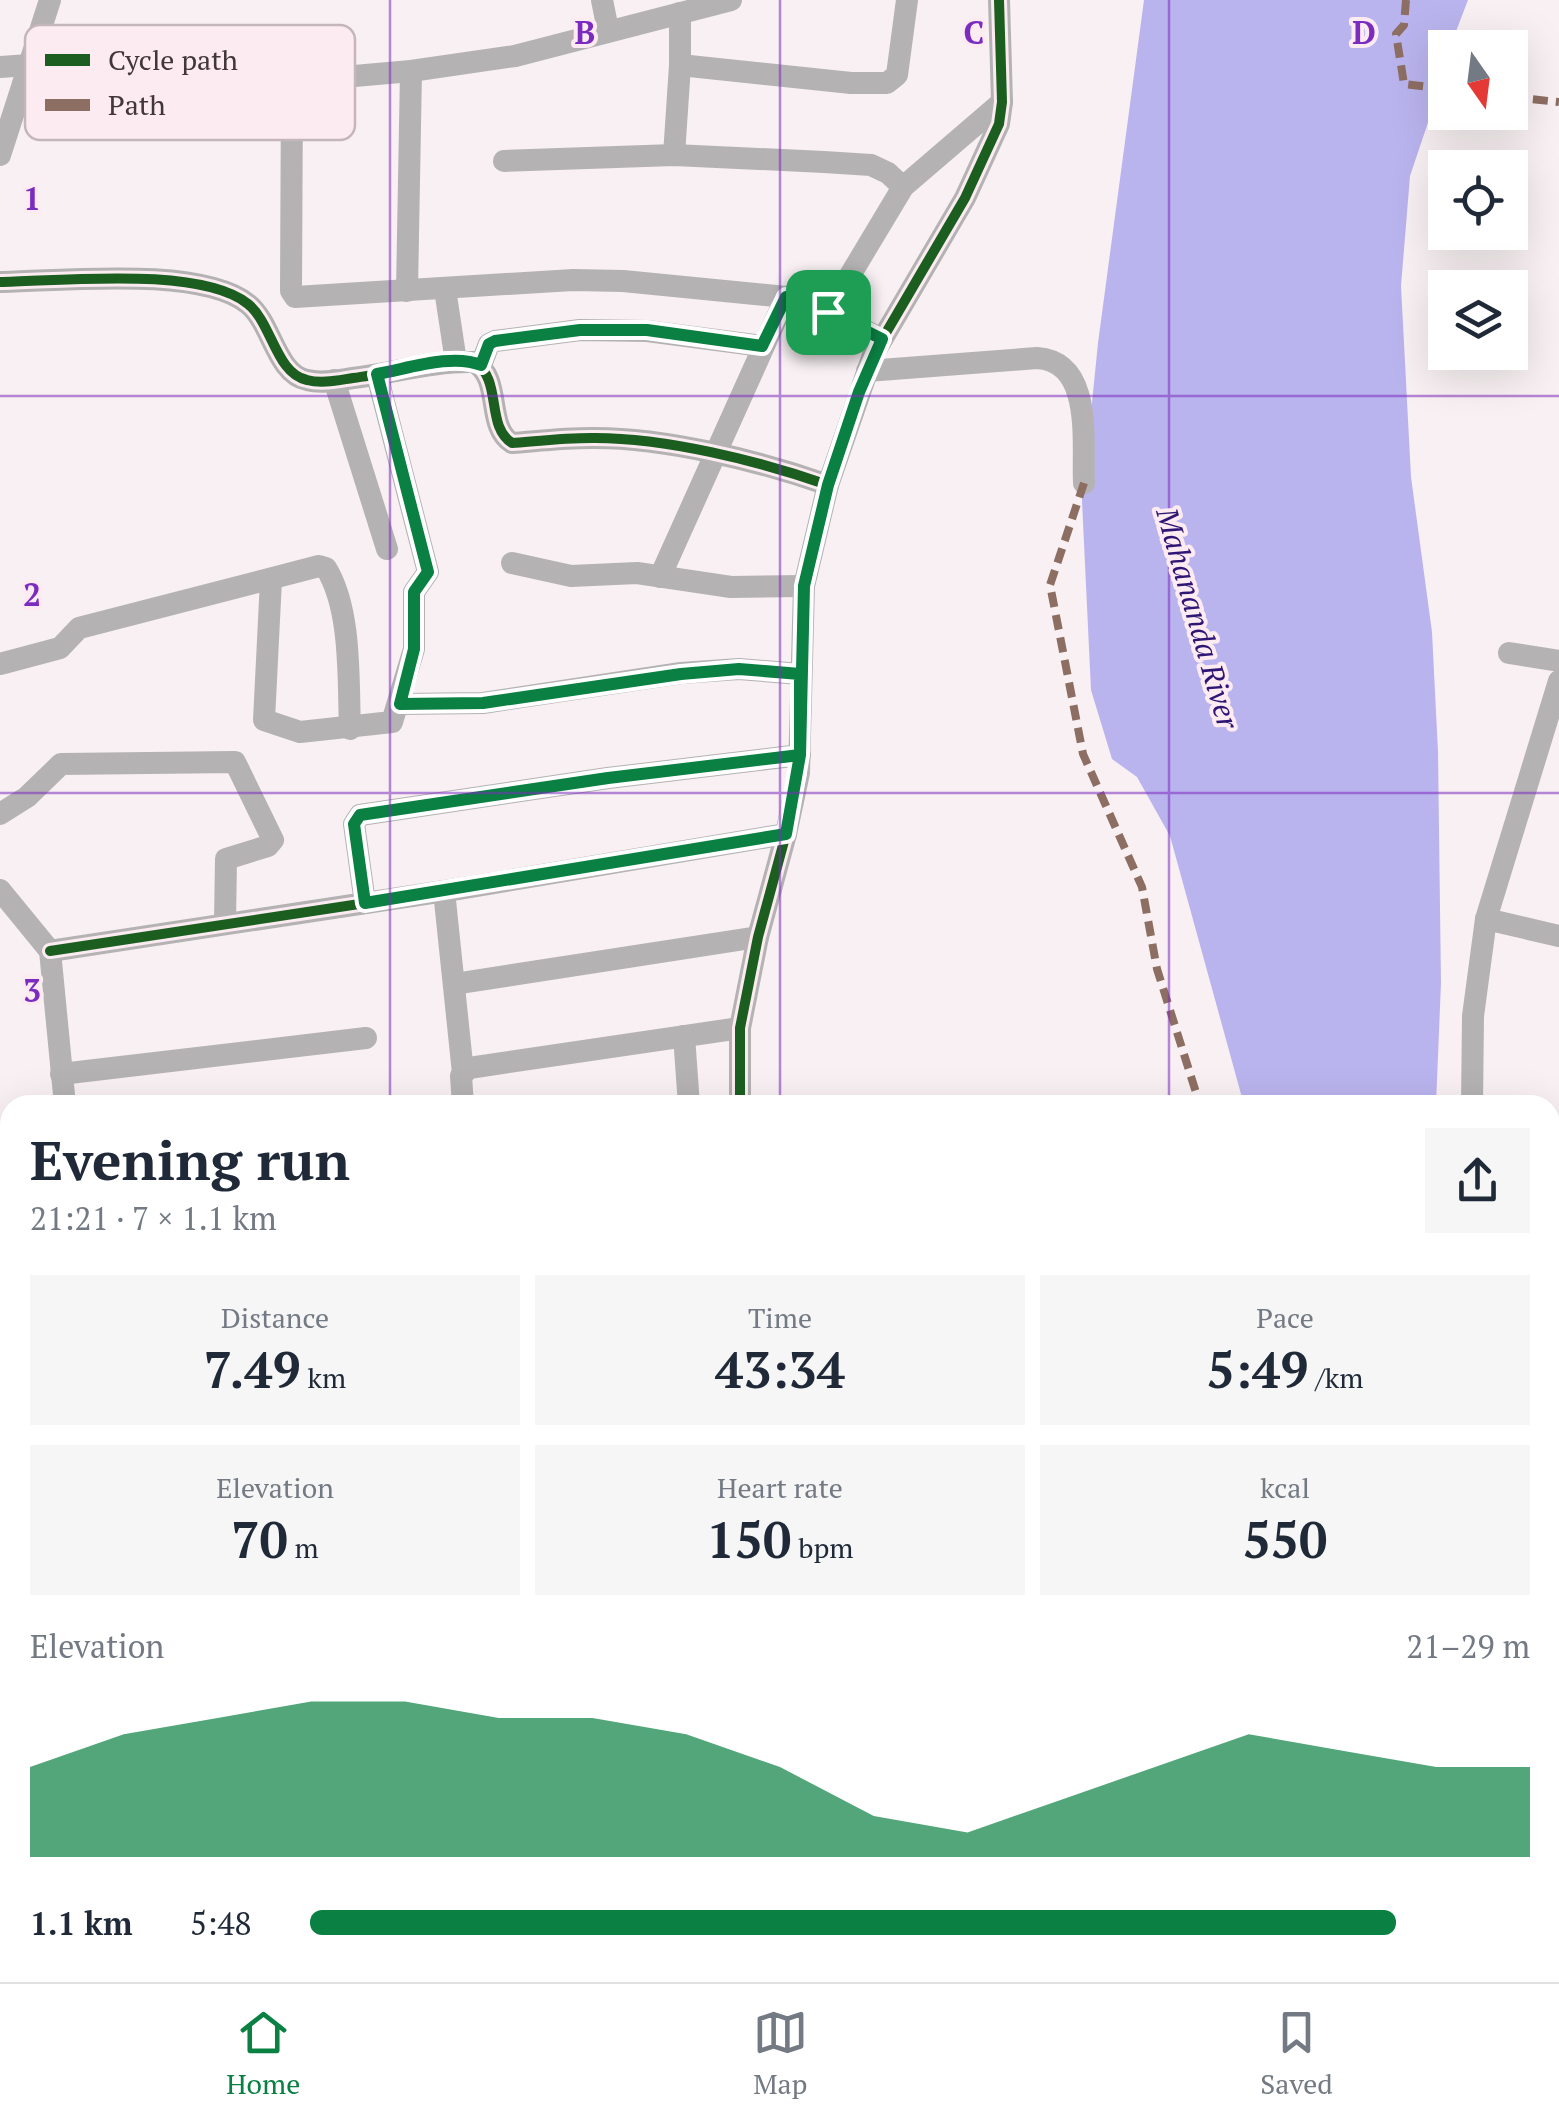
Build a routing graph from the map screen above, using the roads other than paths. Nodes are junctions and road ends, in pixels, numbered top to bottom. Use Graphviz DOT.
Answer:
graph roads {
  1 [pos="50,0"];
  2 [pos="602,0"];
  3 [pos="732,0"];
  4 [pos="905,0"];
  5 [pos="999,0"];
  6 [pos="680,13"];
  7 [pos="42,25"];
  8 [pos="608,30"];
  9 [pos="680,66"];
  10 [pos="0,67"];
  11 [pos="412,72"];
  12 [pos="25,74"];
  13 [pos="25,77"];
  14 [pos="355,77"];
  15 [pos="1002,102"];
  16 [pos="292,140"];
  17 [pos="0,155"];
  18 [pos="674,155"];
  19 [pos="504,161"];
  20 [pos="903,187"];
  21 [pos="0,282"];
  22 [pos="444,288"];
  23 [pos="407,291"];
  24 [pos="295,297"];
  25 [pos="786,297"];
  26 [pos="254,311"];
  27 [pos="828,312"];
  28 [pos="882,339"];
  29 [pos="762,346"];
  30 [pos="456,362"];
  31 [pos="481,365"];
  32 [pos="867,372"];
  33 [pos="377,374"];
  34 [pos="334,380"];
  35 [pos="714,454"];
  36 [pos="1084,483"];
  37 [pos="828,485"];
  38 [pos="387,549"];
  39 [pos="512,563"];
  40 [pos="660,576"];
  41 [pos="271,580"];
  42 [pos="804,586"];
  43 [pos="1509,654"];
  44 [pos="1559,661"];
  45 [pos="0,664"];
  46 [pos="800,674"];
  47 [pos="1559,681"];
  48 [pos="400,704"];
  49 [pos="350,729"];
  50 [pos="800,755"];
  51 [pos="0,814"];
  52 [pos="786,834"];
  53 [pos="0,890"];
  54 [pos="444,891"];
  55 [pos="365,903"];
  56 [pos="1486,919"];
  57 [pos="224,923"];
  58 [pos="1559,936"];
  59 [pos="758,937"];
  60 [pos="50,951"];
  61 [pos="454,984"];
  62 [pos="740,1028"];
  63 [pos="684,1036"];
  64 [pos="366,1038"];
  65 [pos="462,1072"];
  66 [pos="61,1074"];
  67 [pos="64,1095"];
  68 [pos="463,1095"];
  69 [pos="688,1095"];
  70 [pos="740,1095"];
  71 [pos="1472,1095"];
  1 -- 7 [label="street"];
  2 -- 8 [label="street"];
  3 -- 6 [label="street"];
  4 -- 9 [label="street"];
  5 -- 15 [label="street"];
  6 -- 8 [label="street"];
  6 -- 9 [label="street"];
  8 -- 11 [label="street"];
  9 -- 18 [label="street"];
  10 -- 12 [label="street"];
  11 -- 14 [label="street"];
  11 -- 23 [label="street"];
  13 -- 17 [label="street"];
  15 -- 20 [label="street"];
  15 -- 28 [label="street"];
  16 -- 24 [label="street"];
  18 -- 19 [label="street"];
  18 -- 20 [label="street"];
  20 -- 27 [label="street"];
  21 -- 26 [label="street"];
  22 -- 23 [label="street"];
  22 -- 25 [label="street"];
  22 -- 30 [label="street"];
  23 -- 24 [label="street"];
  24 -- 26 [label="street"];
  25 -- 27 [label="street"];
  25 -- 29 [label="street"];
  26 -- 34 [label="street"];
  27 -- 28 [label="street"];
  28 -- 32 [label="street"];
  29 -- 31 [label="street"];
  29 -- 35 [label="street"];
  30 -- 31 [label="street"];
  30 -- 33 [label="street"];
  31 -- 35 [label="street"];
  32 -- 36 [label="street"];
  32 -- 37 [label="street"];
  33 -- 34 [label="street"];
  33 -- 48 [label="street"];
  34 -- 38 [label="street"];
  35 -- 37 [label="street"];
  35 -- 40 [label="street"];
  37 -- 42 [label="street"];
  39 -- 40 [label="street"];
  40 -- 42 [label="street"];
  41 -- 45 [label="street"];
  41 -- 49 [label="street"];
  41 -- 49 [label="street"];
  42 -- 46 [label="street"];
  43 -- 44 [label="street"];
  46 -- 48 [label="street"];
  46 -- 50 [label="street"];
  47 -- 56 [label="street"];
  48 -- 49 [label="street"];
  50 -- 52 [label="street"];
  50 -- 55 [label="street"];
  51 -- 57 [label="street"];
  52 -- 54 [label="street"];
  52 -- 59 [label="street"];
  53 -- 60 [label="street"];
  54 -- 55 [label="street"];
  54 -- 61 [label="street"];
  55 -- 57 [label="street"];
  56 -- 58 [label="street"];
  56 -- 71 [label="street"];
  57 -- 60 [label="street"];
  59 -- 61 [label="street"];
  59 -- 62 [label="street"];
  60 -- 66 [label="street"];
  61 -- 65 [label="street"];
  62 -- 63 [label="street"];
  62 -- 70 [label="street"];
  63 -- 65 [label="street"];
  63 -- 69 [label="street"];
  64 -- 66 [label="street"];
  65 -- 68 [label="street"];
  66 -- 67 [label="street"];
}
